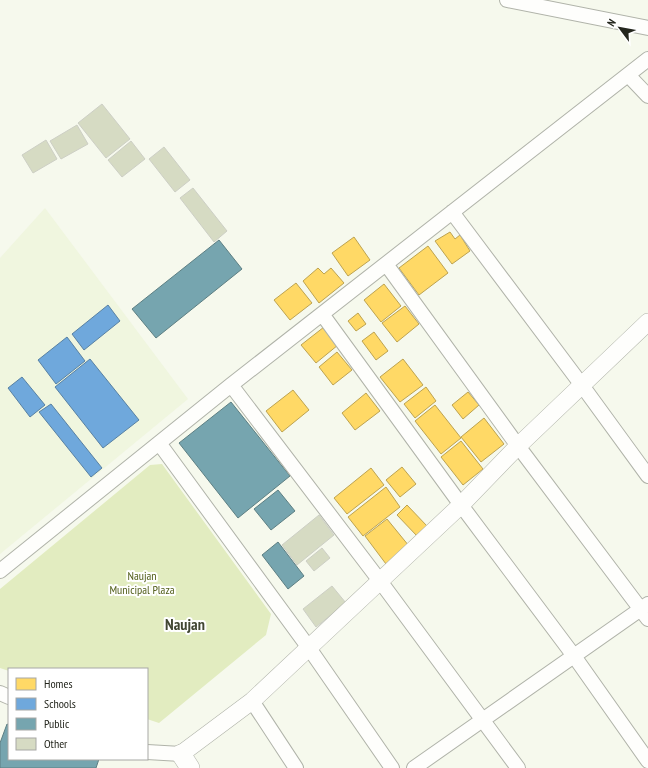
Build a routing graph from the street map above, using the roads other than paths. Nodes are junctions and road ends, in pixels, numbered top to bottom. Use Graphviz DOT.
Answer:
graph roads {
  1 [pos="507,0"];
  2 [pos="648,28"];
  3 [pos="648,59"];
  4 [pos="628,75"];
  5 [pos="648,96"];
  6 [pos="452,212"];
  7 [pos="386,264"];
  8 [pos="322,314"];
  9 [pos="648,322"];
  10 [pos="581,384"];
  11 [pos="231,385"];
  12 [pos="159,443"];
  13 [pos="518,446"];
  14 [pos="648,476"];
  15 [pos="461,506"];
  16 [pos="0,571"];
  17 [pos="380,581"];
  18 [pos="646,610"];
  19 [pos="309,648"];
  20 [pos="574,656"];
  21 [pos="252,701"];
  22 [pos="483,720"];
  23 [pos="148,752"];
  24 [pos="185,761"];
  25 [pos="648,761"];
  26 [pos="296,768"];
  27 [pos="392,768"];
  28 [pos="414,768"];
  29 [pos="518,768"];
  1 -- 2 [label="street"];
  3 -- 4 [label="street"];
  4 -- 5 [label="street"];
  4 -- 6 [label="street"];
  6 -- 7 [label="street"];
  6 -- 10 [label="street"];
  7 -- 8 [label="street"];
  7 -- 13 [label="street"];
  8 -- 11 [label="street"];
  8 -- 15 [label="street"];
  9 -- 10 [label="street"];
  10 -- 13 [label="street"];
  10 -- 14 [label="street"];
  11 -- 12 [label="street"];
  11 -- 17 [label="street"];
  12 -- 16 [label="street"];
  12 -- 19 [label="street"];
  13 -- 15 [label="street"];
  13 -- 18 [label="street"];
  15 -- 17 [label="street"];
  15 -- 20 [label="street"];
  17 -- 19 [label="street"];
  17 -- 22 [label="street"];
  18 -- 20 [label="street"];
  19 -- 21 [label="street"];
  19 -- 27 [label="street"];
  20 -- 22 [label="street"];
  20 -- 25 [label="street"];
  21 -- 24 [label="street"];
  21 -- 26 [label="street"];
  22 -- 28 [label="street"];
  22 -- 29 [label="street"];
  23 -- 24 [label="street"];
}
